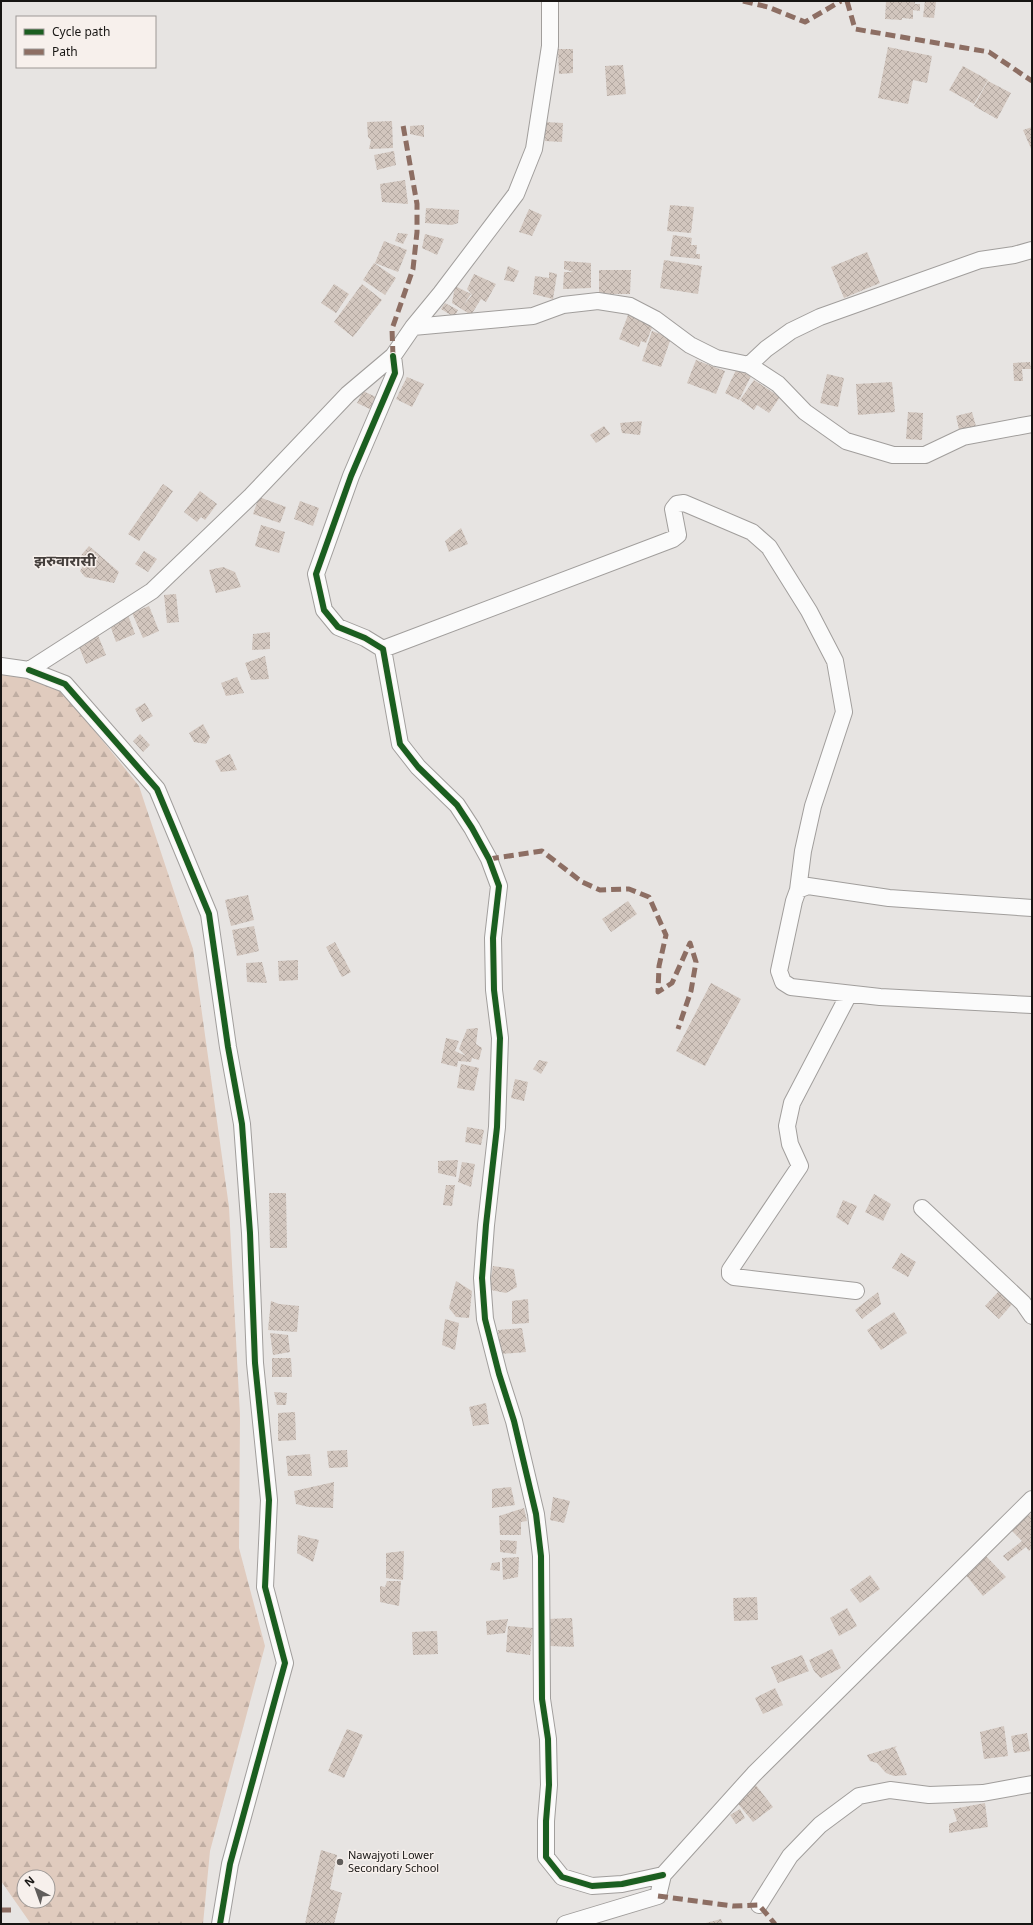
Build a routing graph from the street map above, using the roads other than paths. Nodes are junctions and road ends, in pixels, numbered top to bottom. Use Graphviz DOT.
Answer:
graph roads {
  1 [pos="550,1"];
  2 [pos="1032,250"];
  3 [pos="413,327"];
  4 [pos="393,356"];
  5 [pos="749,366"];
  6 [pos="1032,424"];
  7 [pos="383,649"];
  8 [pos="1,666"];
  9 [pos="29,670"];
  10 [pos="798,890"];
  11 [pos="1032,908"];
  12 [pos="849,994"];
  13 [pos="1032,1005"];
  14 [pos="922,1208"];
  15 [pos="856,1291"];
  16 [pos="1032,1316"];
  17 [pos="1032,1499"];
  18 [pos="1032,1784"];
  19 [pos="663,1875"];
  20 [pos="759,1905"];
  21 [pos="220,1924"];
  22 [pos="565,1924"];
  1 -- 3 [label="street"];
  2 -- 5 [label="street"];
  3 -- 4 [label="street"];
  3 -- 5 [label="street"];
  4 -- 7 [label="street"];
  4 -- 9 [label="street"];
  5 -- 6 [label="street"];
  7 -- 10 [label="street"];
  7 -- 19 [label="street"];
  8 -- 9 [label="street"];
  9 -- 21 [label="street"];
  10 -- 11 [label="street"];
  10 -- 12 [label="street"];
  12 -- 13 [label="street"];
  12 -- 15 [label="street"];
  14 -- 16 [label="street"];
  17 -- 19 [label="street"];
  18 -- 20 [label="street"];
  19 -- 22 [label="street"];
}
